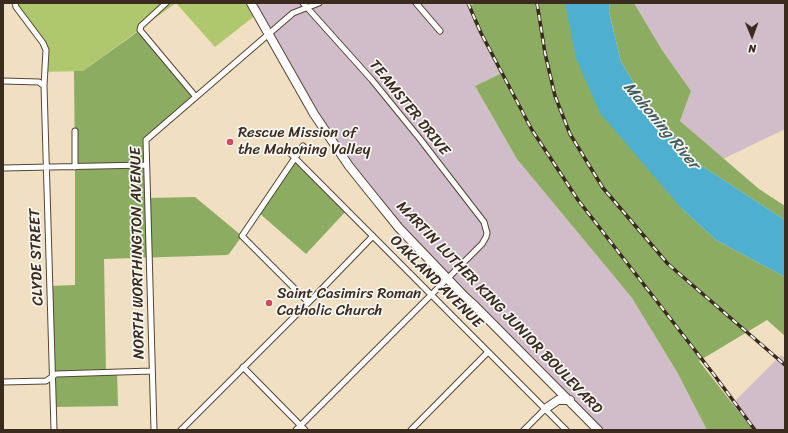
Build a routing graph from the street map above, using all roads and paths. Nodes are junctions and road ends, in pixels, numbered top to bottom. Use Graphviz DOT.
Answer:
graph roads {
  1 [pos="15,3"];
  2 [pos="166,3"];
  3 [pos="251,3"];
  4 [pos="303,3"];
  5 [pos="319,3"];
  6 [pos="416,3"];
  7 [pos="307,8"];
  8 [pos="440,32"];
  9 [pos="268,35"];
  10 [pos="3,81"];
  11 [pos="43,85"];
  12 [pos="196,97"];
  13 [pos="75,131"];
  14 [pos="303,146"];
  15 [pos="288,151"];
  16 [pos="295,158"];
  17 [pos="146,165"];
  18 [pos="75,166"];
  19 [pos="47,167"];
  20 [pos="3,168"];
  21 [pos="373,236"];
  22 [pos="447,278"];
  23 [pos="431,294"];
  24 [pos="308,302"];
  25 [pos="488,352"];
  26 [pos="243,367"];
  27 [pos="152,371"];
  28 [pos="52,378"];
  29 [pos="3,382"];
  30 [pos="570,400"];
  31 [pos="545,409"];
  32 [pos="301,425"];
  33 [pos="54,430"];
  34 [pos="154,430"];
  35 [pos="181,430"];
  36 [pos="296,430"];
  37 [pos="306,430"];
  38 [pos="411,430"];
  39 [pos="524,430"];
  40 [pos="566,430"];
  41 [pos="598,430"];
  1 -- 11 [label="street, CLYDE STREET"];
  2 -- 12 [label="street"];
  3 -- 9 [label="main road, MARTIN LUTHER KING JUNIOR BOULEVARD"];
  4 -- 7 [label="street, TEAMSTER DRIVE"];
  5 -- 7 [label="street, NORTH WORTHINGTON AVENUE"];
  6 -- 8 [label="street"];
  7 -- 9 [label="street, NORTH WORTHINGTON AVENUE"];
  7 -- 22 [label="street, TEAMSTER DRIVE"];
  9 -- 12 [label="street, NORTH WORTHINGTON AVENUE"];
  9 -- 22 [label="main road, MARTIN LUTHER KING JUNIOR BOULEVARD"];
  10 -- 11 [label="street"];
  11 -- 19 [label="street, CLYDE STREET"];
  12 -- 17 [label="street, NORTH WORTHINGTON AVENUE"];
  13 -- 18 [label="street"];
  14 -- 16 [label="street"];
  15 -- 16 [label="street, OAKLAND AVENUE"];
  16 -- 21 [label="street, OAKLAND AVENUE"];
  16 -- 24 [label="street"];
  17 -- 18 [label="street"];
  17 -- 27 [label="street, NORTH WORTHINGTON AVENUE"];
  18 -- 19 [label="street"];
  19 -- 20 [label="street"];
  19 -- 28 [label="street, CLYDE STREET"];
  21 -- 23 [label="street, OAKLAND AVENUE"];
  21 -- 24 [label="street"];
  22 -- 23 [label="street"];
  22 -- 30 [label="main road, MARTIN LUTHER KING JUNIOR BOULEVARD"];
  23 -- 25 [label="street, OAKLAND AVENUE"];
  23 -- 32 [label="street"];
  24 -- 26 [label="street"];
  25 -- 31 [label="street, OAKLAND AVENUE"];
  25 -- 38 [label="street"];
  26 -- 32 [label="street"];
  26 -- 35 [label="street"];
  27 -- 28 [label="street"];
  27 -- 34 [label="street, NORTH WORTHINGTON AVENUE"];
  28 -- 29 [label="street"];
  28 -- 33 [label="street, CLYDE STREET"];
  30 -- 31 [label="main road"];
  30 -- 41 [label="main road, MARTIN LUTHER KING JUNIOR BOULEVARD"];
  31 -- 39 [label="street"];
  31 -- 40 [label="street, OAKLAND AVENUE"];
  32 -- 36 [label="street"];
  32 -- 37 [label="street"];
}
